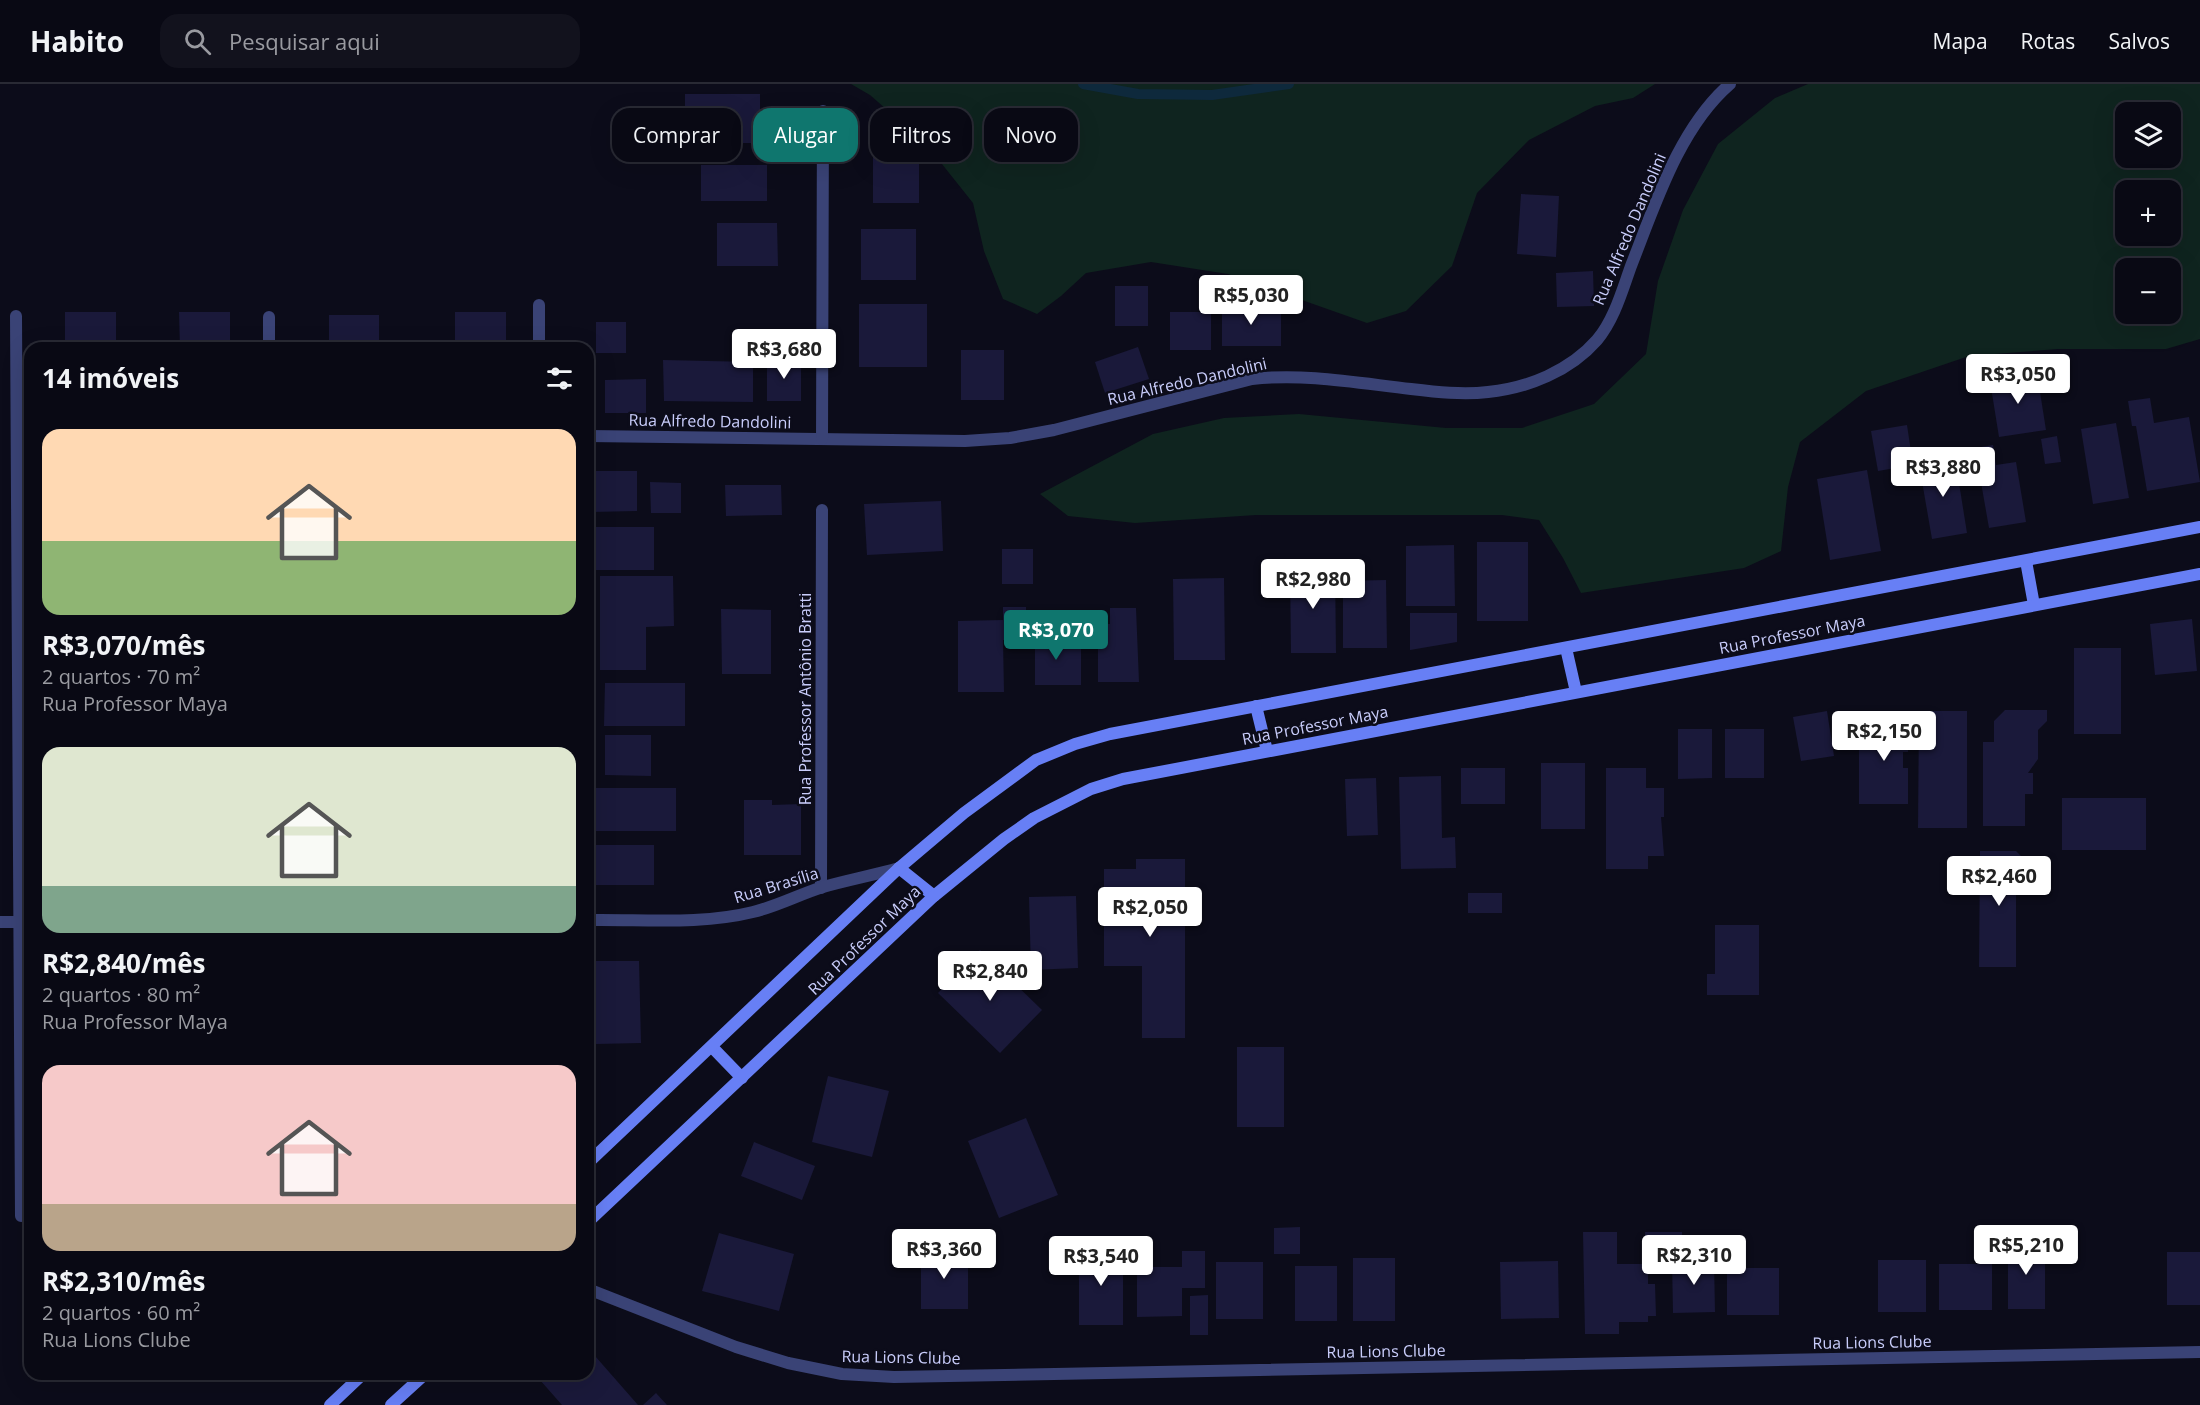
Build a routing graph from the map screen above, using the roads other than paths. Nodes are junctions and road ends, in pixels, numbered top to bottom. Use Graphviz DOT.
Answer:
graph roads {
  1 [pos="1730,84"];
  2 [pos="823,162"];
  3 [pos="539,305"];
  4 [pos="16,316"];
  5 [pos="269,316"];
  6 [pos="269,342"];
  7 [pos="539,342"];
  8 [pos="594,436"];
  9 [pos="822,439"];
  10 [pos="822,510"];
  11 [pos="2200,527"];
  12 [pos="2026,561"];
  13 [pos="2200,574"];
  14 [pos="2034,605"];
  15 [pos="1566,648"];
  16 [pos="1576,692"];
  17 [pos="1256,706"];
  18 [pos="1267,751"];
  19 [pos="24,855"];
  20 [pos="899,868"];
  21 [pos="822,888"];
  22 [pos="934,896"];
  23 [pos="594,920"];
  24 [pos="0,922"];
  25 [pos="24,922"];
  26 [pos="24,996"];
  27 [pos="712,1047"];
  28 [pos="742,1078"];
  29 [pos="594,1157"];
  30 [pos="21,1216"];
  31 [pos="594,1216"];
  32 [pos="594,1291"];
  33 [pos="2200,1353"];
  34 [pos="357,1380"];
  35 [pos="419,1380"];
  36 [pos="330,1405"];
  37 [pos="392,1405"];
  1 -- 9 [label="street, Rua Alfredo Dandolini"];
  2 -- 9 [label="street"];
  3 -- 7 [label="street"];
  4 -- 19 [label="street"];
  5 -- 6 [label="street"];
  8 -- 9 [label="street, Rua Alfredo Dandolini"];
  10 -- 21 [label="street, Rua Professor Antônio Bratti"];
  11 -- 12 [label="main road, Rua Professor Maya"];
  12 -- 14 [label="main road"];
  12 -- 15 [label="main road, Rua Professor Maya"];
  13 -- 14 [label="main road, Rua Professor Maya"];
  14 -- 16 [label="main road, Rua Professor Maya"];
  15 -- 16 [label="main road"];
  15 -- 17 [label="main road, Rua Professor Maya"];
  16 -- 18 [label="main road, Rua Professor Maya"];
  17 -- 18 [label="main road"];
  17 -- 20 [label="main road, Rua Professor Maya"];
  18 -- 22 [label="main road, Rua Professor Maya"];
  20 -- 21 [label="street, Rua Brasília"];
  20 -- 22 [label="main road"];
  20 -- 27 [label="main road, Rua Professor Maya"];
  21 -- 23 [label="street, Rua Brasília"];
  22 -- 28 [label="main road, Rua Professor Maya"];
  24 -- 25 [label="street"];
  26 -- 30 [label="street"];
  27 -- 28 [label="main road"];
  27 -- 29 [label="main road, Rua Professor Maya"];
  28 -- 31 [label="main road, Rua Professor Maya"];
  32 -- 33 [label="street, Rua Lions Clube"];
  34 -- 36 [label="main road"];
  35 -- 37 [label="main road"];
}
